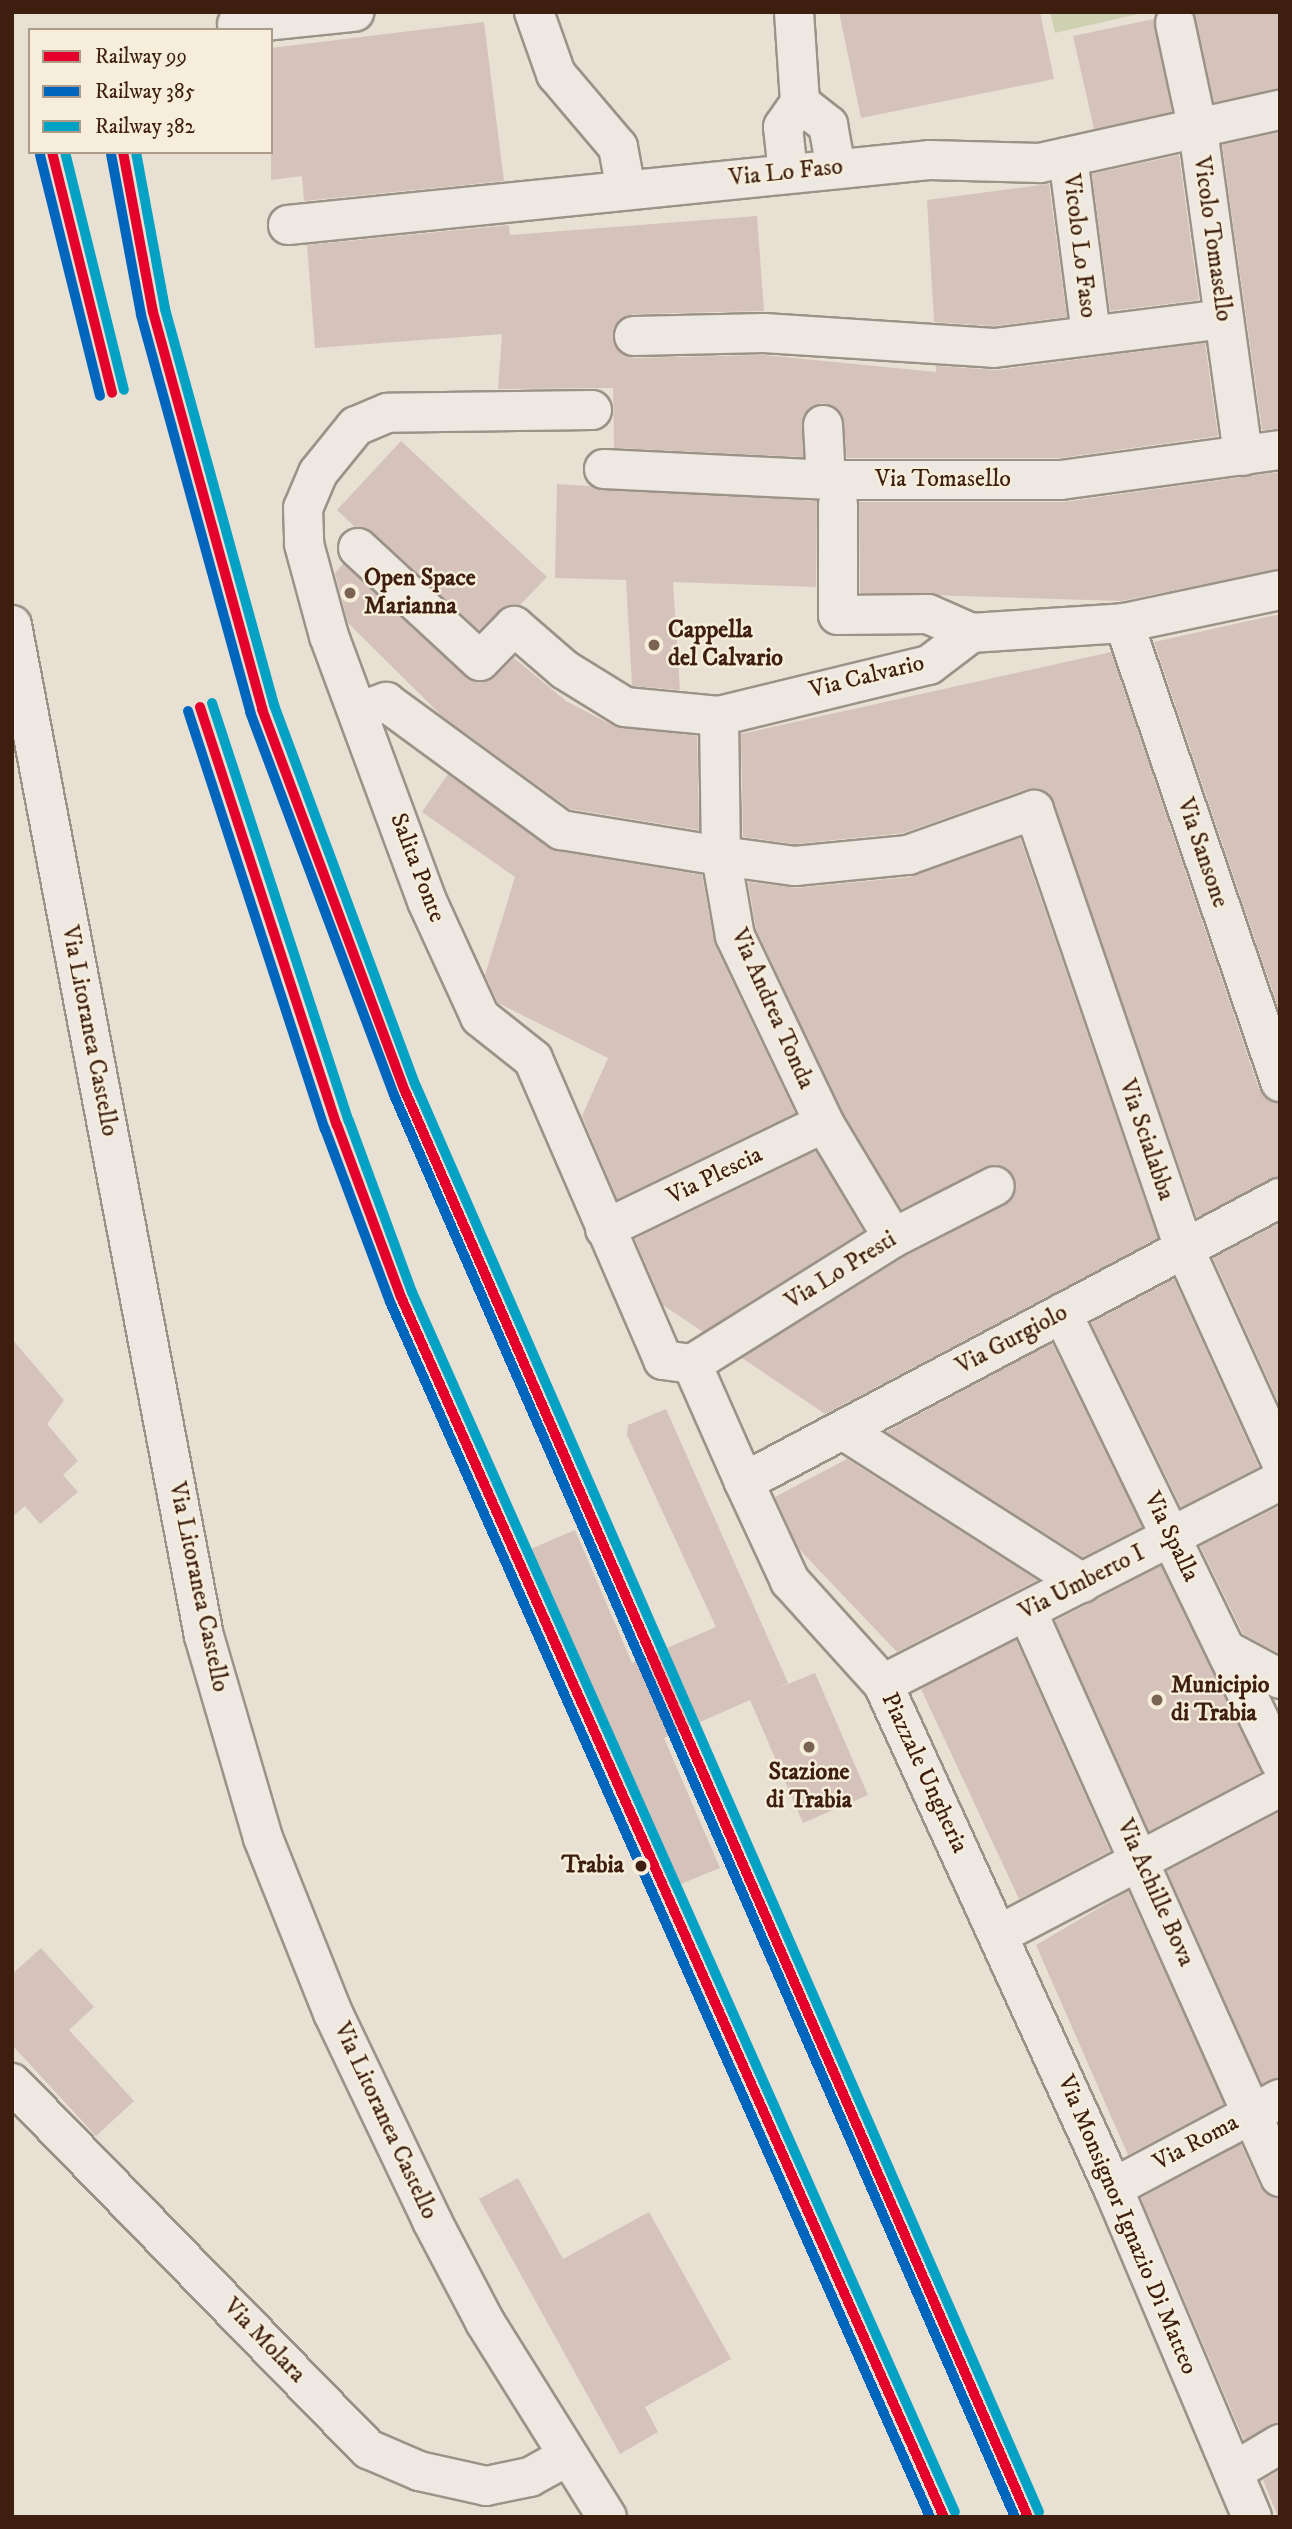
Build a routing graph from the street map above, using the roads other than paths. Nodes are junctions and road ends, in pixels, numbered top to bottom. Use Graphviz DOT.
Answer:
graph roads {
  1 [pos="354,12"];
  2 [pos="534,12"];
  3 [pos="794,12"];
  4 [pos="1175,23"];
  5 [pos="237,24"];
  6 [pos="800,103"];
  7 [pos="1280,110"];
  8 [pos="1198,130"];
  9 [pos="1068,157"];
  10 [pos="836,167"];
  11 [pos="788,173"];
  12 [pos="626,190"];
  13 [pos="288,225"];
  14 [pos="1223,319"];
  15 [pos="1091,335"];
  16 [pos="634,336"];
  17 [pos="592,410"];
  18 [pos="823,425"];
  19 [pos="1280,450"];
  20 [pos="1243,456"];
  21 [pos="604,469"];
  22 [pos="832,492"];
  23 [pos="358,548"];
  24 [pos="1280,590"];
  25 [pos="1124,623"];
  26 [pos="12,625"];
  27 [pos="971,634"];
  28 [pos="360,711"];
  29 [pos="719,716"];
  30 [pos="721,856"];
  31 [pos="1280,1082"];
  32 [pos="824,1123"];
  33 [pos="995,1186"];
  34 [pos="1280,1198"];
  35 [pos="605,1229"];
  36 [pos="893,1238"];
  37 [pos="1184,1248"];
  38 [pos="1062,1313"];
  39 [pos="692,1364"];
  40 [pos="844,1430"];
  41 [pos="1280,1460"];
  42 [pos="1280,1481"];
  43 [pos="744,1482"];
  44 [pos="1171,1537"];
  45 [pos="1082,1583"];
  46 [pos="1027,1611"];
  47 [pos="1226,1650"];
  48 [pos="1280,1679"];
  49 [pos="884,1684"];
  50 [pos="1280,1761"];
  51 [pos="1280,1787"];
  52 [pos="1142,1860"];
  53 [pos="1000,1934"];
  54 [pos="12,2083"];
  55 [pos="1265,2106"];
  56 [pos="1280,2177"];
  57 [pos="1113,2188"];
  58 [pos="1280,2444"];
  59 [pos="566,2457"];
  60 [pos="1233,2472"];
  61 [pos="607,2517"];
  62 [pos="1252,2517"];
  1 -- 5 [label="street"];
  2 -- 12 [label="street"];
  3 -- 6 [label="street"];
  4 -- 8 [label="street, Vicolo Tomasello"];
  6 -- 10 [label="street"];
  6 -- 11 [label="street"];
  7 -- 8 [label="street, Via Lo Faso"];
  8 -- 9 [label="street, Via Lo Faso"];
  8 -- 14 [label="street, Vicolo Tomasello"];
  9 -- 10 [label="street, Via Lo Faso"];
  9 -- 15 [label="street, Vicolo Lo Faso"];
  10 -- 11 [label="street, Via Lo Faso"];
  11 -- 12 [label="street, Via Lo Faso"];
  12 -- 13 [label="street, Via Lo Faso"];
  14 -- 15 [label="street"];
  14 -- 20 [label="street, Vicolo Tomasello"];
  15 -- 16 [label="street"];
  17 -- 28 [label="street, Salita Ponte"];
  18 -- 22 [label="street"];
  19 -- 20 [label="street, Via Tomasello"];
  20 -- 22 [label="street, Via Tomasello"];
  21 -- 22 [label="street, Via Tomasello"];
  22 -- 27 [label="street"];
  23 -- 29 [label="street, Via Calvario"];
  24 -- 25 [label="street"];
  25 -- 27 [label="street"];
  25 -- 31 [label="street, Via Sansone"];
  26 -- 59 [label="street, Via Litoranea Castello"];
  27 -- 29 [label="street, Via Calvario"];
  28 -- 30 [label="street"];
  28 -- 35 [label="street, Salita Ponte"];
  29 -- 30 [label="street, Via Andrea Tonda"];
  30 -- 32 [label="street, Via Andrea Tonda"];
  30 -- 37 [label="street, Via Scialabba"];
  32 -- 35 [label="street, Via Plescia"];
  32 -- 36 [label="street, Via Andrea Tonda"];
  33 -- 36 [label="street, Via Lo Presti"];
  34 -- 37 [label="street, Via Gurgiolo"];
  35 -- 39 [label="street, Salita Ponte"];
  36 -- 39 [label="street, Via Lo Presti"];
  37 -- 38 [label="street, Via Gurgiolo"];
  37 -- 41 [label="street, Via Scialabba"];
  38 -- 40 [label="street, Via Gurgiolo"];
  38 -- 44 [label="street, Via Spalla"];
  39 -- 43 [label="street"];
  40 -- 43 [label="street, Via Gurgiolo"];
  40 -- 45 [label="street"];
  42 -- 44 [label="street, Via Umberto I"];
  43 -- 49 [label="street, Piazzale Ungheria"];
  44 -- 45 [label="street, Via Umberto I"];
  44 -- 47 [label="street, Via Spalla"];
  45 -- 46 [label="street, Via Umberto I"];
  46 -- 49 [label="street, Via Umberto I"];
  46 -- 52 [label="street, Via Achille Bova"];
  47 -- 48 [label="street"];
  47 -- 50 [label="street, Via Spalla"];
  49 -- 53 [label="street, Piazzale Ungheria"];
  51 -- 52 [label="street"];
  52 -- 53 [label="street"];
  52 -- 55 [label="street, Via Achille Bova"];
  53 -- 57 [label="street, Via Monsignor Ignazio Di Matteo"];
  54 -- 59 [label="street, Via Molara"];
  55 -- 56 [label="street, Via Achille Bova"];
  55 -- 57 [label="street, Via Roma"];
  57 -- 60 [label="street, Via Monsignor Ignazio Di Matteo"];
  58 -- 60 [label="street"];
  59 -- 61 [label="street, Via Litoranea Castello"];
  60 -- 62 [label="street, Via Monsignor Ignazio Di Matteo"];
}
